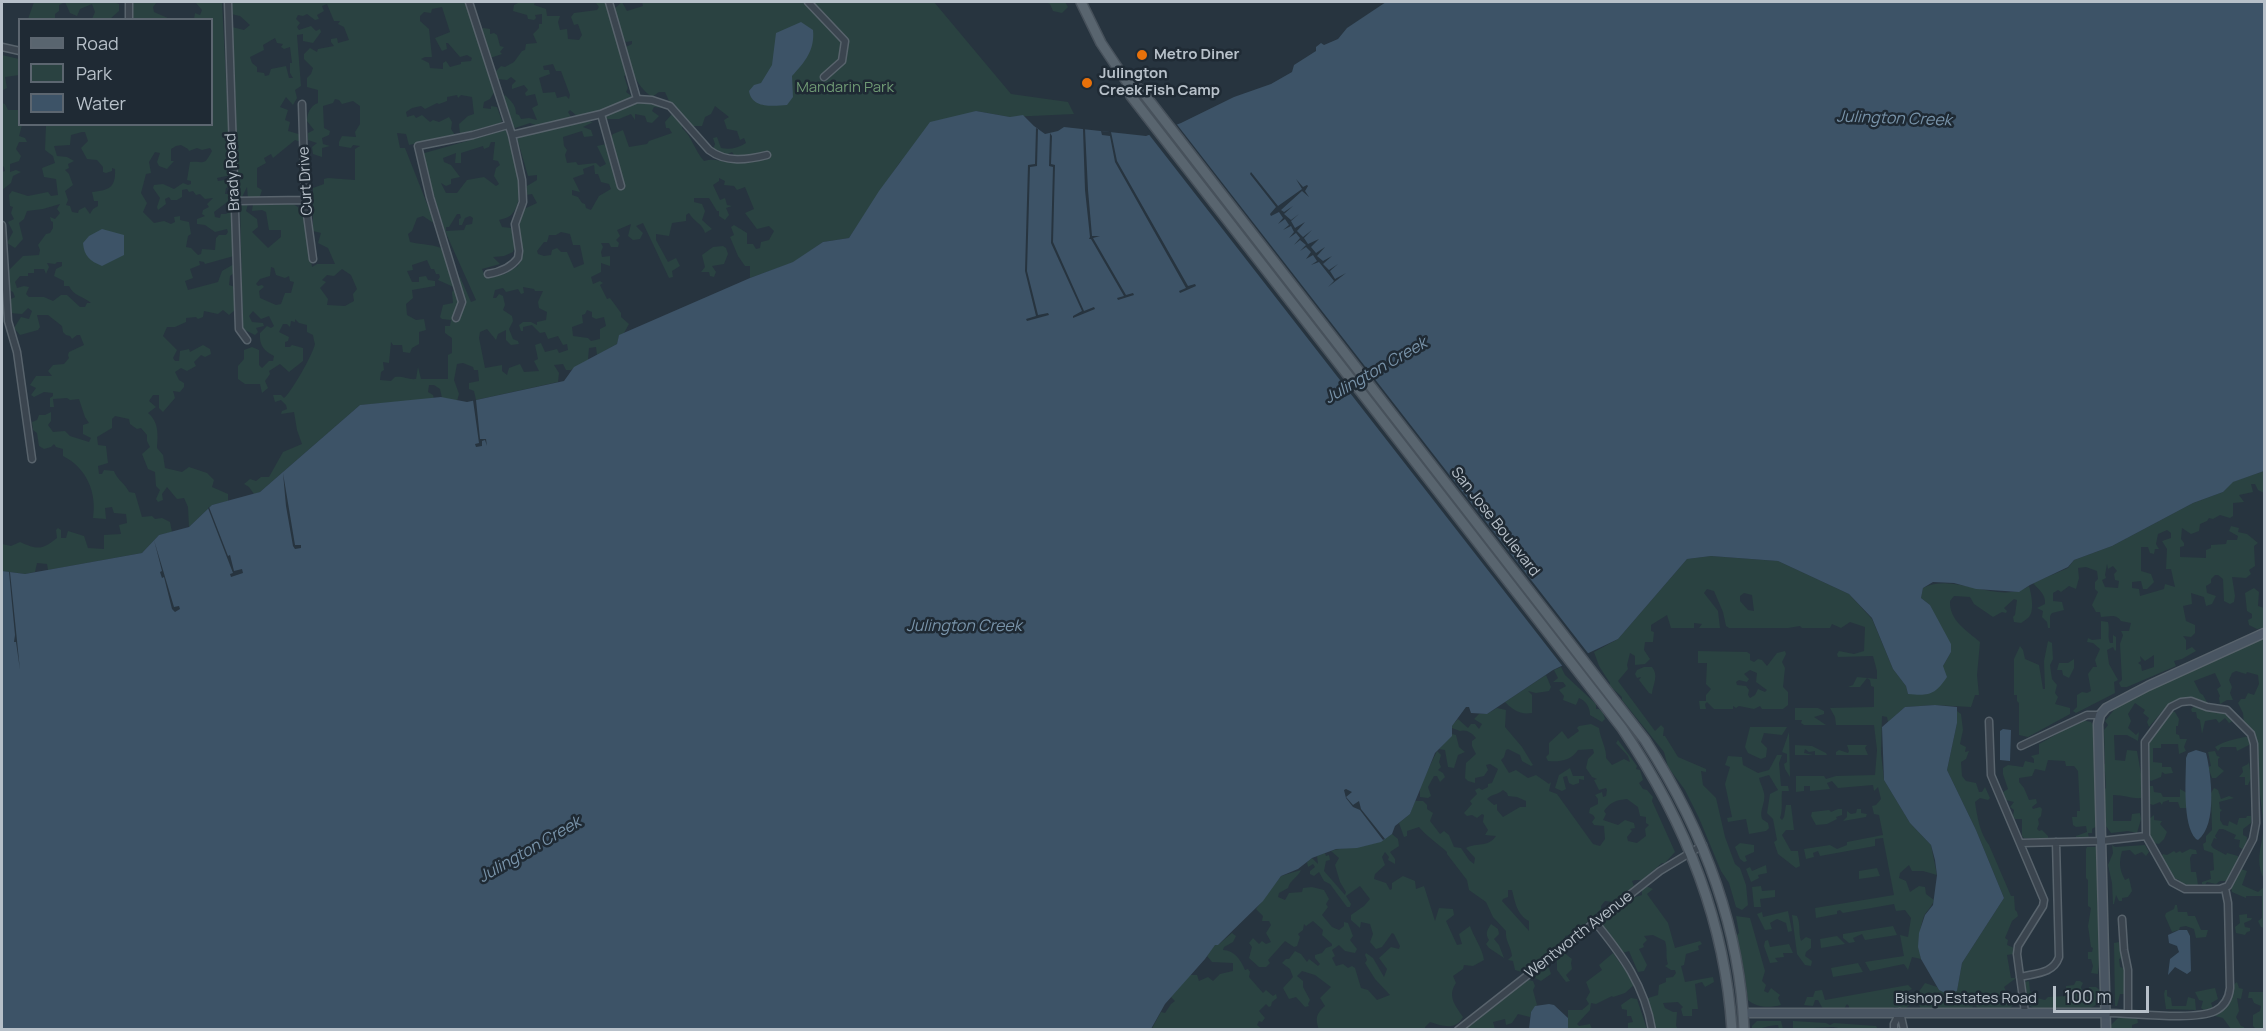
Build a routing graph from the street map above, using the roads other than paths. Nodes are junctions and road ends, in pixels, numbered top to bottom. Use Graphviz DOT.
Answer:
graph roads {
  1 [pos="129,2"];
  2 [pos="228,2"];
  3 [pos="469,2"];
  4 [pos="609,2"];
  5 [pos="808,2"];
  6 [pos="1081,2"];
  7 [pos="129,18"];
  8 [pos="2,47"];
  9 [pos="18,51"];
  10 [pos="824,77"];
  11 [pos="1126,82"];
  12 [pos="637,99"];
  13 [pos="302,104"];
  14 [pos="601,114"];
  15 [pos="508,125"];
  16 [pos="512,135"];
  17 [pos="766,155"];
  18 [pos="621,186"];
  19 [pos="305,200"];
  20 [pos="236,201"];
  21 [pos="2,225"];
  22 [pos="313,259"];
  23 [pos="488,274"];
  24 [pos="456,318"];
  25 [pos="247,340"];
  26 [pos="32,459"];
  27 [pos="2265,633"];
  28 [pos="2100,715"];
  29 [pos="1989,721"];
  30 [pos="2021,746"];
  31 [pos="2146,836"];
  32 [pos="2101,841"];
  33 [pos="2056,842"];
  34 [pos="2021,843"];
  35 [pos="1702,845"];
  36 [pos="1691,851"];
  37 [pos="2225,888"];
  38 [pos="2122,919"];
  39 [pos="1595,922"];
  40 [pos="1721,949"];
  41 [pos="2020,978"];
  42 [pos="1899,1012"];
  43 [pos="2025,1012"];
  44 [pos="1744,1013"];
  45 [pos="2106,1013"];
  46 [pos="2128,1013"];
  47 [pos="1458,1029"];
  48 [pos="1652,1029"];
  49 [pos="1732,1029"];
  50 [pos="1744,1029"];
  51 [pos="1894,1029"];
  52 [pos="1904,1029"];
  53 [pos="2106,1029"];
  1 -- 7 [label="street"];
  2 -- 20 [label="street, Brady Road"];
  3 -- 15 [label="street"];
  4 -- 12 [label="street"];
  5 -- 10 [label="street"];
  6 -- 11 [label="main road, San Jose Boulevard"];
  8 -- 9 [label="street"];
  11 -- 35 [label="main road, San Jose Boulevard"];
  11 -- 36 [label="main road, San Jose Boulevard"];
  12 -- 14 [label="street"];
  12 -- 17 [label="street"];
  13 -- 19 [label="street, Curt Drive"];
  14 -- 16 [label="street"];
  14 -- 18 [label="street"];
  15 -- 16 [label="street"];
  15 -- 24 [label="street"];
  16 -- 23 [label="street"];
  19 -- 20 [label="street"];
  19 -- 22 [label="street, Curt Drive"];
  20 -- 25 [label="street, Brady Road"];
  21 -- 26 [label="street"];
  27 -- 28 [label="street"];
  28 -- 30 [label="street"];
  28 -- 32 [label="street"];
  29 -- 34 [label="street"];
  31 -- 32 [label="street"];
  31 -- 37 [label="street"];
  31 -- 37 [label="street"];
  32 -- 33 [label="street"];
  32 -- 45 [label="street"];
  33 -- 34 [label="street"];
  33 -- 41 [label="street"];
  34 -- 41 [label="street"];
  35 -- 36 [label="street, Wentworth Avenue"];
  35 -- 44 [label="main road, San Jose Boulevard"];
  36 -- 39 [label="street, Wentworth Avenue"];
  36 -- 40 [label="main road, San Jose Boulevard"];
  37 -- 46 [label="street"];
  38 -- 46 [label="street"];
  39 -- 47 [label="street, Wentworth Avenue"];
  39 -- 48 [label="street"];
  40 -- 44 [label="main road"];
  40 -- 49 [label="main road, San Jose Boulevard"];
  41 -- 43 [label="street"];
  42 -- 43 [label="street, Bishop Estates Road"];
  42 -- 44 [label="street, Bishop Estates Road"];
  42 -- 51 [label="street"];
  42 -- 52 [label="street"];
  43 -- 45 [label="street, Bishop Estates Road"];
  44 -- 50 [label="main road, San Jose Boulevard"];
  45 -- 46 [label="street"];
  45 -- 53 [label="street"];
}
